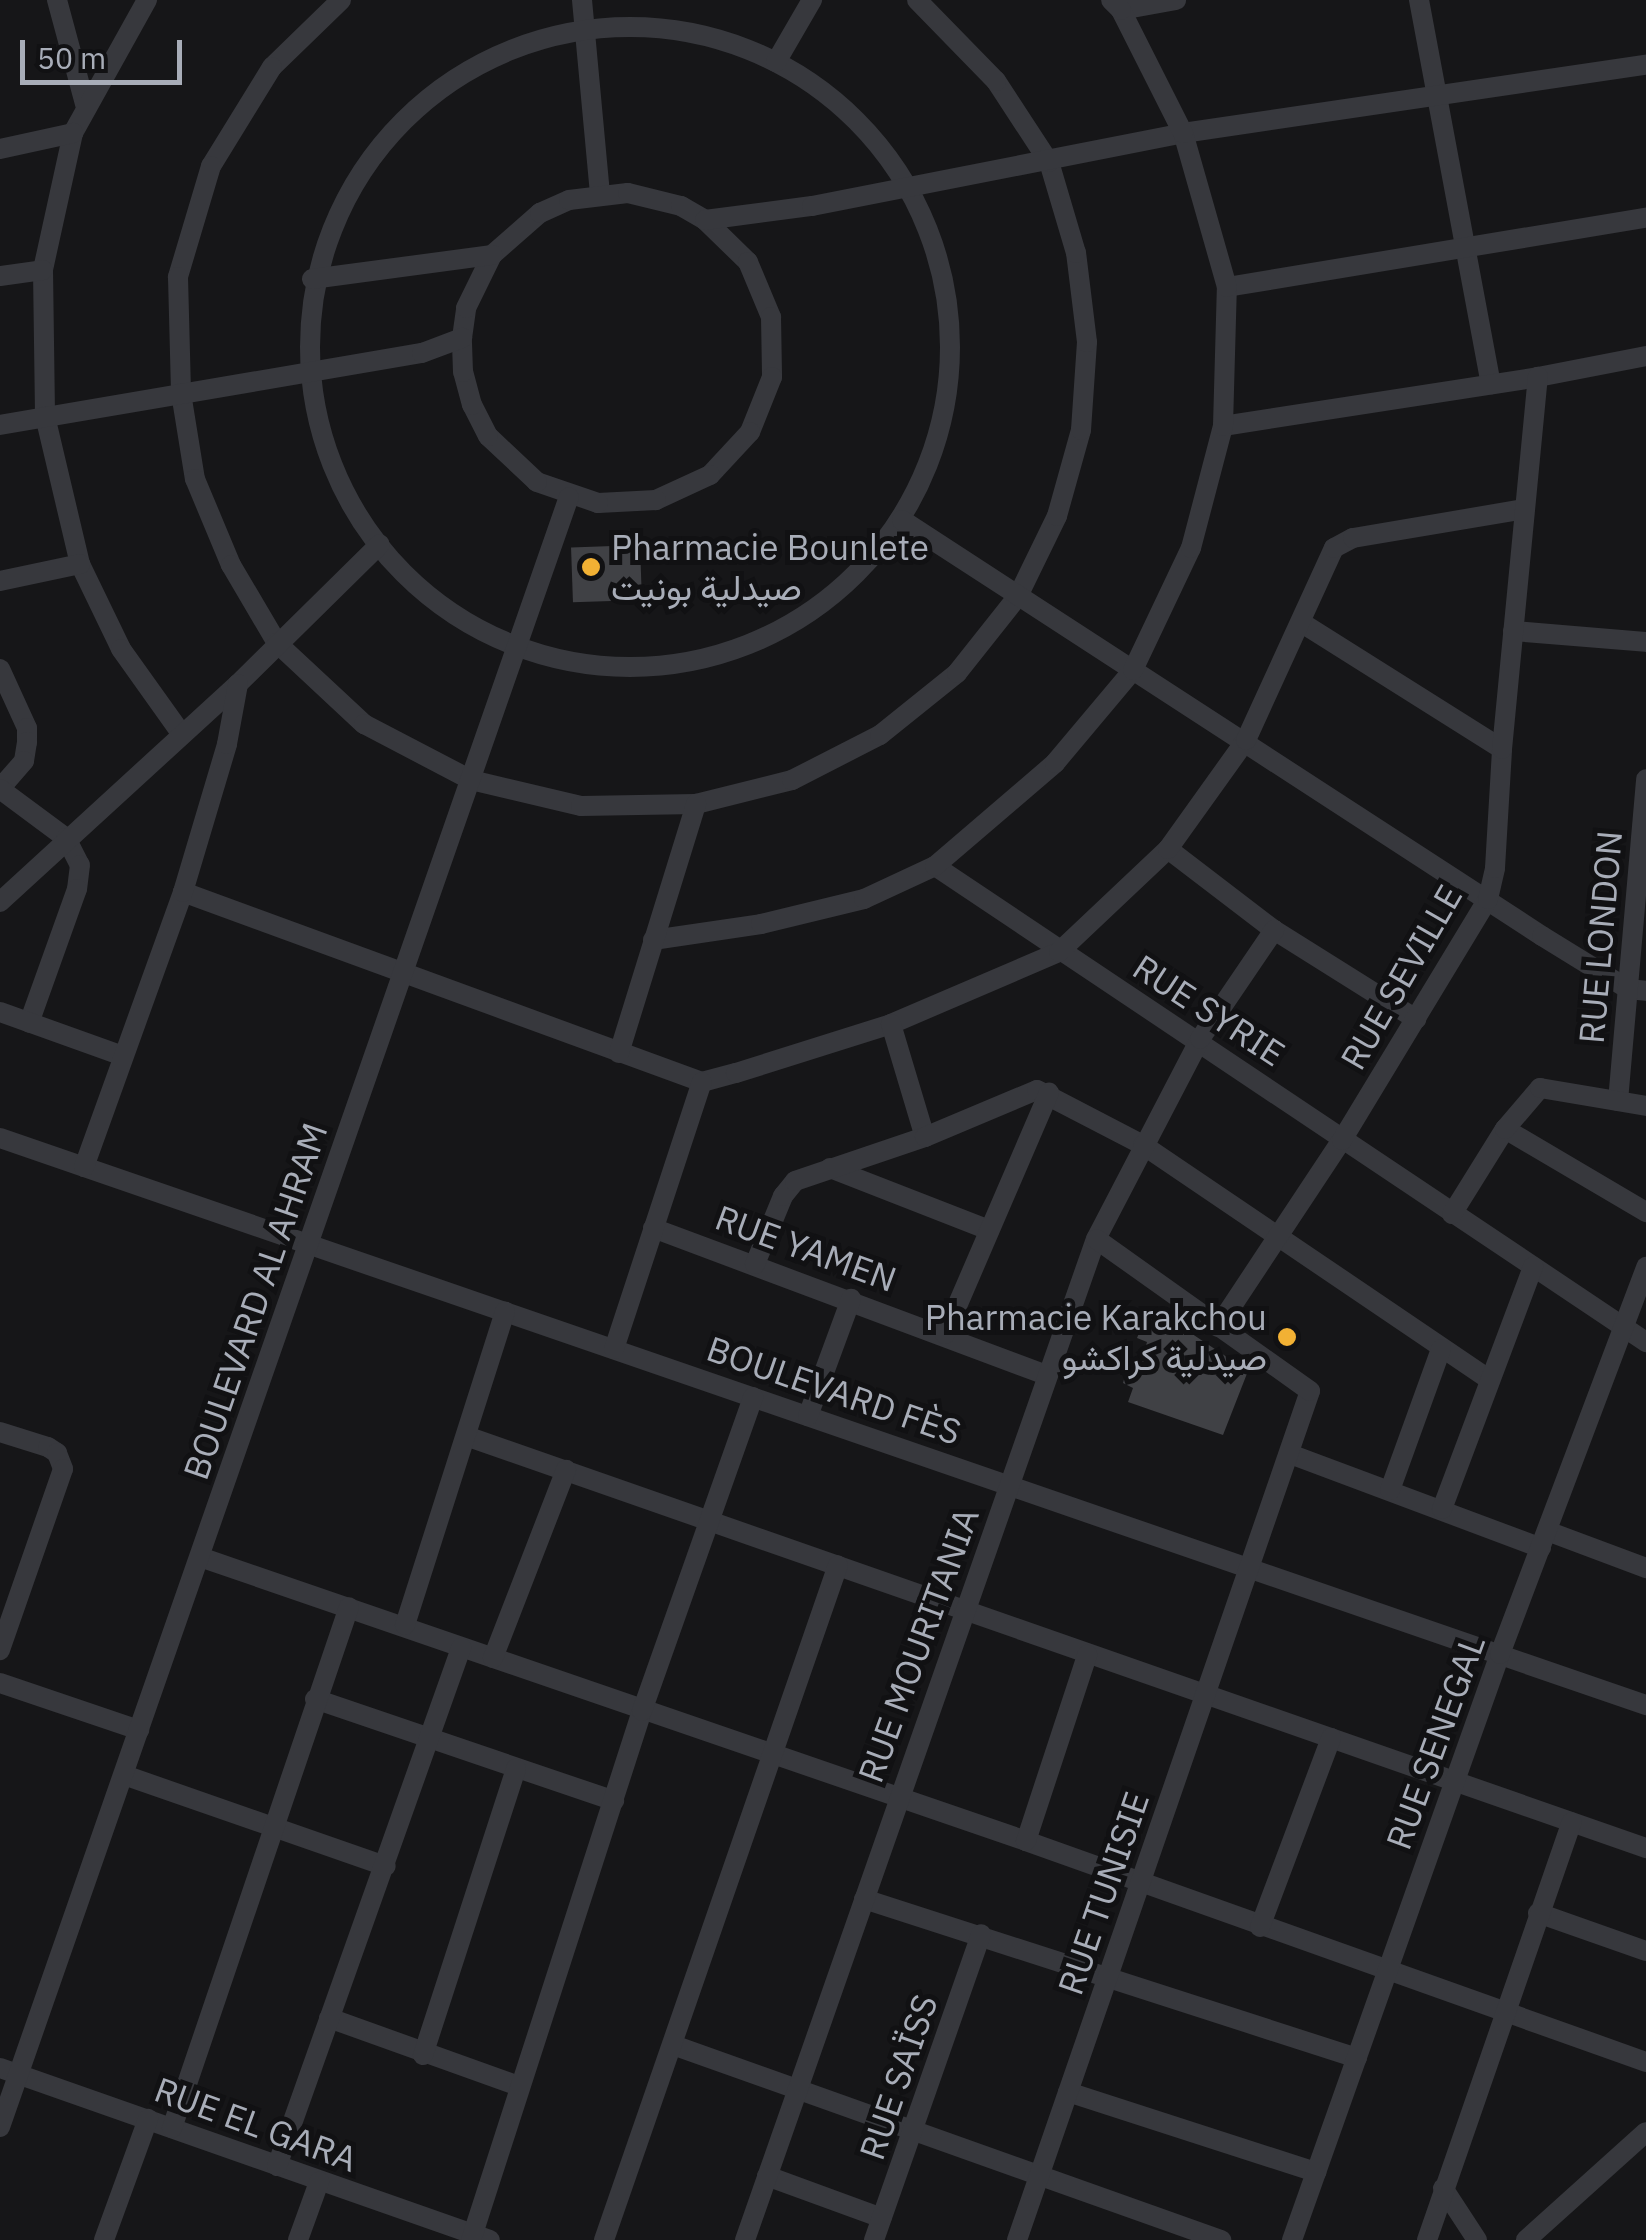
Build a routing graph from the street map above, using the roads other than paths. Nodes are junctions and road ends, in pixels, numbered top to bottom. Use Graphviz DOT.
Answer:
graph roads {
  1 [pos="56,0"];
  2 [pos="146,0"];
  3 [pos="342,0"];
  4 [pos="582,0"];
  5 [pos="812,0"];
  6 [pos="917,0"];
  7 [pos="1176,0"];
  8 [pos="1419,0"];
  9 [pos="1116,5"];
  10 [pos="586,28"];
  11 [pos="776,62"];
  12 [pos="1646,65"];
  13 [pos="1437,97"];
  14 [pos="85,104"];
  15 [pos="72,133"];
  16 [pos="1184,133"];
  17 [pos="0,149"];
  18 [pos="1048,162"];
  19 [pos="909,188"];
  20 [pos="600,194"];
  21 [pos="1646,218"];
  22 [pos="706,220"];
  23 [pos="1466,250"];
  24 [pos="492,255"];
  25 [pos="42,270"];
  26 [pos="0,276"];
  27 [pos="312,279"];
  28 [pos="1227,287"];
  29 [pos="462,338"];
  30 [pos="1646,356"];
  31 [pos="311,370"];
  32 [pos="1538,378"];
  33 [pos="1491,384"];
  34 [pos="181,393"];
  35 [pos="45,416"];
  36 [pos="0,425"];
  37 [pos="1223,426"];
  38 [pos="569,496"];
  39 [pos="1525,509"];
  40 [pos="902,520"];
  41 [pos="380,544"];
  42 [pos="80,564"];
  43 [pos="0,581"];
  44 [pos="1018,596"];
  45 [pos="1302,623"];
  46 [pos="1513,631"];
  47 [pos="1646,642"];
  48 [pos="277,643"];
  49 [pos="517,650"];
  50 [pos="0,668"];
  51 [pos="1134,670"];
  52 [pos="238,684"];
  53 [pos="180,733"];
  54 [pos="1246,740"];
  55 [pos="1502,748"];
  56 [pos="1646,779"];
  57 [pos="471,780"];
  58 [pos="0,789"];
  59 [pos="696,804"];
  60 [pos="66,838"];
  61 [pos="1168,849"];
  62 [pos="935,866"];
  63 [pos="1641,887"];
  64 [pos="183,892"];
  65 [pos="1488,899"];
  66 [pos="0,902"];
  67 [pos="1274,930"];
  68 [pos="654,940"];
  69 [pos="1059,952"];
  70 [pos="403,975"];
  71 [pos="1637,990"];
  72 [pos="0,1012"];
  73 [pos="1416,1019"];
  74 [pos="30,1023"];
  75 [pos="891,1024"];
  76 [pos="1200,1039"];
  77 [pos="619,1053"];
  78 [pos="123,1056"];
  79 [pos="702,1082"];
  80 [pos="1048,1092"];
  81 [pos="1618,1101"];
  82 [pos="1646,1106"];
  83 [pos="1505,1129"];
  84 [pos="925,1137"];
  85 [pos="0,1138"];
  86 [pos="1342,1140"];
  87 [pos="1143,1145"];
  88 [pos="84,1167"];
  89 [pos="830,1168"];
  90 [pos="1646,1212"];
  91 [pos="1452,1214"];
  92 [pos="653,1228"];
  93 [pos="989,1230"];
  94 [pos="1277,1235"];
  95 [pos="1096,1239"];
  96 [pos="309,1244"];
  97 [pos="755,1264"];
  98 [pos="1534,1267"];
  99 [pos="1646,1268"];
  100 [pos="851,1298"];
  101 [pos="506,1312"];
  102 [pos="1218,1327"];
  103 [pos="1625,1328"];
  104 [pos="944,1334"];
  105 [pos="1646,1342"];
  106 [pos="614,1349"];
  107 [pos="1440,1349"];
  108 [pos="1048,1376"];
  109 [pos="1490,1380"];
  110 [pos="753,1397"];
  111 [pos="808,1416"];
  112 [pos="0,1432"];
  113 [pos="466,1436"];
  114 [pos="1290,1454"];
  115 [pos="566,1470"];
  116 [pos="1009,1486"];
  117 [pos="1390,1490"];
  118 [pos="1442,1510"];
  119 [pos="708,1518"];
  120 [pos="1544,1540"];
  121 [pos="200,1557"];
  122 [pos="838,1565"];
  123 [pos="1248,1568"];
  124 [pos="1646,1568"];
  125 [pos="349,1607"];
  126 [pos="968,1610"];
  127 [pos="405,1625"];
  128 [pos="461,1648"];
  129 [pos="0,1650"];
  130 [pos="1500,1654"];
  131 [pos="1087,1655"];
  132 [pos="493,1658"];
  133 [pos="0,1684"];
  134 [pos="1207,1694"];
  135 [pos="315,1698"];
  136 [pos="1646,1704"];
  137 [pos="642,1711"];
  138 [pos="139,1730"];
  139 [pos="1331,1738"];
  140 [pos="428,1740"];
  141 [pos="772,1756"];
  142 [pos="516,1769"];
  143 [pos="124,1775"];
  144 [pos="1456,1781"];
  145 [pos="898,1799"];
  146 [pos="614,1801"];
  147 [pos="1572,1822"];
  148 [pos="272,1825"];
  149 [pos="1026,1841"];
  150 [pos="1646,1848"];
  151 [pos="386,1866"];
  152 [pos="1140,1885"];
  153 [pos="864,1899"];
  154 [pos="1538,1913"];
  155 [pos="1260,1926"];
  156 [pos="981,1934"];
  157 [pos="1646,1951"];
  158 [pos="1388,1971"];
  159 [pos="1109,1976"];
  160 [pos="1503,2011"];
  161 [pos="330,2018"];
  162 [pos="673,2045"];
  163 [pos="423,2054"];
  164 [pos="1357,2058"];
  165 [pos="1646,2062"];
  166 [pos="10,2071"];
  167 [pos="519,2086"];
  168 [pos="796,2089"];
  169 [pos="1068,2092"];
  170 [pos="148,2119"];
  171 [pos="0,2127"];
  172 [pos="172,2128"];
  173 [pos="914,2131"];
  174 [pos="1646,2132"];
  175 [pos="277,2166"];
  176 [pos="1316,2172"];
  177 [pos="766,2176"];
  178 [pos="1039,2176"];
  179 [pos="319,2182"];
  180 [pos="1444,2188"];
  181 [pos="882,2218"];
  182 [pos="478,2238"];
  183 [pos="104,2240"];
  184 [pos="298,2240"];
  185 [pos="604,2240"];
  186 [pos="745,2240"];
  187 [pos="874,2240"];
  188 [pos="1017,2240"];
  189 [pos="1220,2240"];
  190 [pos="1292,2240"];
  191 [pos="1426,2240"];
  192 [pos="1477,2240"];
  193 [pos="1526,2240"];
  1 -- 14 [label="street"];
  2 -- 14 [label="street"];
  3 -- 34 [label="street"];
  4 -- 10 [label="street"];
  5 -- 11 [label="street"];
  6 -- 18 [label="street"];
  7 -- 9 [label="street"];
  8 -- 13 [label="street"];
  9 -- 16 [label="street"];
  10 -- 11 [label="street"];
  10 -- 20 [label="street"];
  10 -- 27 [label="street"];
  11 -- 19 [label="street"];
  12 -- 13 [label="street"];
  13 -- 16 [label="street"];
  13 -- 23 [label="street"];
  14 -- 15 [label="street"];
  15 -- 17 [label="street"];
  15 -- 25 [label="street"];
  16 -- 18 [label="street"];
  16 -- 28 [label="street"];
  18 -- 19 [label="street"];
  18 -- 44 [label="street"];
  19 -- 22 [label="street"];
  19 -- 40 [label="street"];
  20 -- 22 [label="street"];
  20 -- 24 [label="street"];
  21 -- 23 [label="street"];
  22 -- 38 [label="street"];
  23 -- 28 [label="street"];
  23 -- 33 [label="street"];
  24 -- 27 [label="street"];
  24 -- 29 [label="street"];
  25 -- 26 [label="street"];
  25 -- 35 [label="street"];
  27 -- 31 [label="street"];
  28 -- 37 [label="street"];
  29 -- 31 [label="street"];
  29 -- 38 [label="street"];
  30 -- 32 [label="street"];
  31 -- 34 [label="street"];
  31 -- 41 [label="street"];
  32 -- 33 [label="street"];
  32 -- 39 [label="street, RUE SEVILLE"];
  33 -- 37 [label="street"];
  34 -- 35 [label="street"];
  34 -- 48 [label="street"];
  35 -- 36 [label="street"];
  35 -- 42 [label="street"];
  37 -- 51 [label="street"];
  38 -- 49 [label="street, BOULEVARD AL AHRAM"];
  39 -- 45 [label="street"];
  39 -- 46 [label="street, RUE SEVILLE"];
  40 -- 44 [label="street"];
  40 -- 49 [label="street"];
  41 -- 48 [label="street"];
  41 -- 49 [label="street"];
  42 -- 43 [label="street"];
  42 -- 53 [label="street"];
  44 -- 51 [label="street"];
  44 -- 59 [label="street"];
  45 -- 54 [label="street"];
  45 -- 55 [label="street"];
  46 -- 47 [label="street"];
  46 -- 55 [label="street, RUE SEVILLE"];
  48 -- 52 [label="street"];
  48 -- 57 [label="street"];
  49 -- 57 [label="street, BOULEVARD AL AHRAM"];
  50 -- 58 [label="street"];
  51 -- 54 [label="street"];
  51 -- 62 [label="street"];
  52 -- 53 [label="street"];
  52 -- 64 [label="street"];
  53 -- 60 [label="street"];
  54 -- 61 [label="street"];
  54 -- 65 [label="street"];
  55 -- 65 [label="street, RUE SEVILLE"];
  56 -- 63 [label="street, RUE LONDON"];
  57 -- 59 [label="street"];
  57 -- 70 [label="street, BOULEVARD AL AHRAM"];
  58 -- 60 [label="street"];
  59 -- 68 [label="street"];
  60 -- 66 [label="street"];
  60 -- 74 [label="street"];
  61 -- 67 [label="street"];
  61 -- 69 [label="street"];
  62 -- 68 [label="street"];
  62 -- 69 [label="street, RUE SYRIE"];
  63 -- 71 [label="street, RUE LONDON"];
  64 -- 70 [label="street"];
  64 -- 78 [label="street"];
  65 -- 71 [label="street"];
  65 -- 73 [label="street, RUE SEVILLE"];
  67 -- 73 [label="street"];
  67 -- 76 [label="street, RUE MOURITANIA"];
  68 -- 77 [label="street"];
  69 -- 75 [label="street"];
  69 -- 76 [label="street, RUE SYRIE"];
  70 -- 77 [label="street"];
  70 -- 96 [label="street, BOULEVARD AL AHRAM"];
  71 -- 81 [label="street, RUE LONDON"];
  72 -- 74 [label="street"];
  73 -- 86 [label="street, RUE SEVILLE"];
  74 -- 78 [label="street"];
  75 -- 79 [label="street"];
  75 -- 84 [label="street"];
  76 -- 86 [label="street, RUE SYRIE"];
  76 -- 87 [label="street, RUE MOURITANIA"];
  77 -- 79 [label="street"];
  78 -- 88 [label="street"];
  79 -- 92 [label="street"];
  80 -- 84 [label="street"];
  80 -- 87 [label="street"];
  80 -- 93 [label="street"];
  81 -- 82 [label="street"];
  81 -- 83 [label="street"];
  83 -- 90 [label="street"];
  83 -- 91 [label="street"];
  84 -- 89 [label="street"];
  85 -- 88 [label="street, BOULEVARD FÈS"];
  86 -- 91 [label="street, RUE SYRIE"];
  86 -- 94 [label="street, RUE SEVILLE"];
  87 -- 94 [label="street"];
  87 -- 95 [label="street, RUE MOURITANIA"];
  88 -- 96 [label="street, BOULEVARD FÈS"];
  89 -- 93 [label="street"];
  89 -- 97 [label="street"];
  91 -- 98 [label="street, RUE SYRIE"];
  92 -- 97 [label="street, RUE YAMEN"];
  92 -- 106 [label="street"];
  93 -- 104 [label="street"];
  94 -- 102 [label="street, RUE SEVILLE"];
  94 -- 107 [label="street"];
  95 -- 102 [label="street"];
  95 -- 108 [label="street, RUE MOURITANIA"];
  96 -- 101 [label="street, BOULEVARD FÈS"];
  96 -- 121 [label="street, BOULEVARD AL AHRAM"];
  97 -- 100 [label="street, RUE YAMEN"];
  98 -- 103 [label="street, RUE SYRIE"];
  98 -- 109 [label="street"];
  99 -- 103 [label="street, RUE SENEGAL"];
  100 -- 104 [label="street, RUE YAMEN"];
  100 -- 111 [label="street"];
  101 -- 106 [label="street, BOULEVARD FÈS"];
  101 -- 113 [label="street"];
  102 -- 114 [label="street, RUE TUNISIE"];
  103 -- 105 [label="street, RUE SYRIE"];
  103 -- 120 [label="street, RUE SENEGAL"];
  104 -- 108 [label="street, RUE YAMEN"];
  106 -- 110 [label="street, BOULEVARD FÈS"];
  107 -- 109 [label="street"];
  107 -- 117 [label="street"];
  108 -- 116 [label="street, RUE MOURITANIA"];
  109 -- 118 [label="street"];
  110 -- 111 [label="street, BOULEVARD FÈS"];
  110 -- 119 [label="street"];
  111 -- 116 [label="street, BOULEVARD FÈS"];
  112 -- 129 [label="street"];
  113 -- 115 [label="street"];
  113 -- 127 [label="street"];
  114 -- 117 [label="street"];
  114 -- 123 [label="street, RUE TUNISIE"];
  115 -- 119 [label="street"];
  115 -- 132 [label="street"];
  116 -- 123 [label="street, BOULEVARD FÈS"];
  116 -- 126 [label="street, RUE MOURITANIA"];
  117 -- 118 [label="street"];
  118 -- 120 [label="street"];
  119 -- 122 [label="street"];
  119 -- 137 [label="street"];
  120 -- 124 [label="street"];
  120 -- 130 [label="street, RUE SENEGAL"];
  121 -- 125 [label="street"];
  121 -- 138 [label="street, BOULEVARD AL AHRAM"];
  122 -- 126 [label="street"];
  122 -- 141 [label="street"];
  123 -- 130 [label="street, BOULEVARD FÈS"];
  123 -- 134 [label="street, RUE TUNISIE"];
  125 -- 127 [label="street"];
  125 -- 135 [label="street"];
  126 -- 131 [label="street"];
  126 -- 145 [label="street, RUE MOURITANIA"];
  127 -- 128 [label="street"];
  128 -- 132 [label="street"];
  128 -- 140 [label="street"];
  130 -- 136 [label="street, BOULEVARD FÈS"];
  130 -- 144 [label="street, RUE SENEGAL"];
  131 -- 134 [label="street"];
  131 -- 149 [label="street"];
  132 -- 137 [label="street"];
  133 -- 138 [label="street"];
  134 -- 139 [label="street"];
  134 -- 152 [label="street, RUE TUNISIE"];
  135 -- 140 [label="street"];
  135 -- 148 [label="street"];
  137 -- 141 [label="street"];
  137 -- 146 [label="street"];
  138 -- 143 [label="street, BOULEVARD AL AHRAM"];
  139 -- 144 [label="street"];
  139 -- 155 [label="street"];
  140 -- 142 [label="street"];
  140 -- 151 [label="street"];
  141 -- 145 [label="street"];
  141 -- 162 [label="street"];
  142 -- 146 [label="street"];
  142 -- 163 [label="street"];
  143 -- 148 [label="street"];
  143 -- 166 [label="street, BOULEVARD AL AHRAM"];
  144 -- 147 [label="street"];
  144 -- 158 [label="street, RUE SENEGAL"];
  145 -- 149 [label="street"];
  145 -- 153 [label="street, RUE MOURITANIA"];
  146 -- 167 [label="street"];
  147 -- 150 [label="street"];
  147 -- 154 [label="street"];
  148 -- 151 [label="street"];
  148 -- 172 [label="street"];
  149 -- 152 [label="street"];
  151 -- 161 [label="street"];
  152 -- 155 [label="street"];
  152 -- 159 [label="street, RUE TUNISIE"];
  153 -- 156 [label="street"];
  153 -- 168 [label="street, RUE MOURITANIA"];
  154 -- 157 [label="street"];
  154 -- 160 [label="street"];
  155 -- 158 [label="street"];
  156 -- 159 [label="street"];
  156 -- 173 [label="street, RUE SAÏSS"];
  158 -- 160 [label="street"];
  158 -- 164 [label="street, RUE SENEGAL"];
  159 -- 164 [label="street"];
  159 -- 169 [label="street, RUE TUNISIE"];
  160 -- 165 [label="street"];
  160 -- 180 [label="street"];
  161 -- 163 [label="street"];
  161 -- 175 [label="street"];
  162 -- 168 [label="street"];
  162 -- 185 [label="street"];
  163 -- 167 [label="street"];
  164 -- 176 [label="street, RUE SENEGAL"];
  166 -- 170 [label="street, RUE EL GARA"];
  166 -- 171 [label="street, BOULEVARD AL AHRAM"];
  167 -- 182 [label="street"];
  168 -- 173 [label="street"];
  168 -- 177 [label="street, RUE MOURITANIA"];
  169 -- 176 [label="street"];
  169 -- 178 [label="street, RUE TUNISIE"];
  170 -- 172 [label="street, RUE EL GARA"];
  170 -- 183 [label="street"];
  172 -- 175 [label="street, RUE EL GARA"];
  173 -- 178 [label="street"];
  173 -- 181 [label="street, RUE SAÏSS"];
  174 -- 193 [label="street"];
  175 -- 179 [label="street, RUE EL GARA"];
  176 -- 190 [label="street, RUE SENEGAL"];
  177 -- 181 [label="street"];
  177 -- 186 [label="street, RUE MOURITANIA"];
  178 -- 188 [label="street, RUE TUNISIE"];
  178 -- 189 [label="street"];
  179 -- 182 [label="street, RUE EL GARA"];
  179 -- 184 [label="street"];
  180 -- 191 [label="street"];
  180 -- 192 [label="street"];
  181 -- 187 [label="street, RUE SAÏSS"];
}
